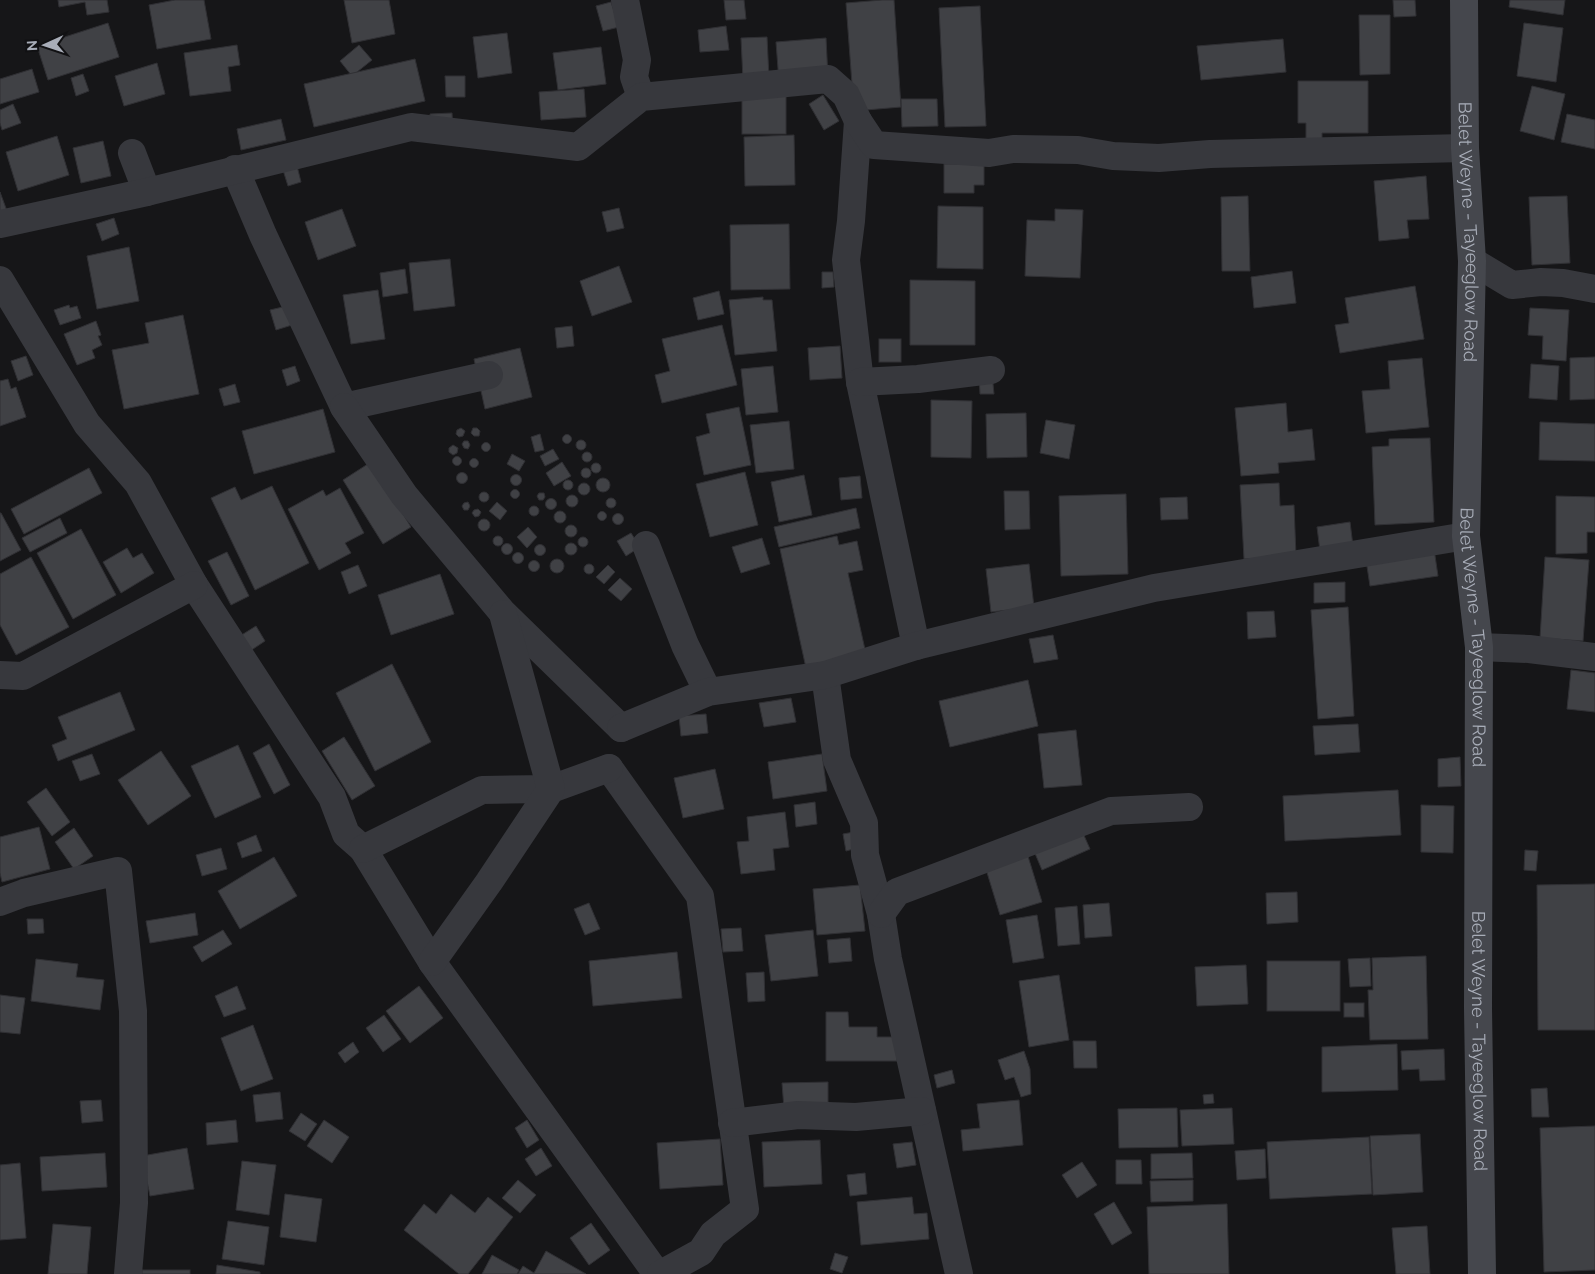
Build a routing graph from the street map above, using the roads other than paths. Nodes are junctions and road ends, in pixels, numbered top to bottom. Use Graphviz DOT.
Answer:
graph roads {
  1 [pos="625,0"];
  2 [pos="1464,0"];
  3 [pos="641,97"];
  4 [pos="858,121"];
  5 [pos="1465,148"];
  6 [pos="132,153"];
  7 [pos="235,169"];
  8 [pos="147,192"];
  9 [pos="0,224"];
  10 [pos="1472,261"];
  11 [pos="0,280"];
  12 [pos="1595,289"];
  13 [pos="991,370"];
  14 [pos="489,374"];
  15 [pos="860,382"];
  16 [pos="344,406"];
  17 [pos="1466,536"];
  18 [pos="646,545"];
  19 [pos="194,585"];
  20 [pos="502,612"];
  21 [pos="916,646"];
  22 [pos="1479,647"];
  23 [pos="1595,657"];
  24 [pos="0,675"];
  25 [pos="825,675"];
  26 [pos="708,692"];
  27 [pos="622,728"];
  28 [pos="609,768"];
  29 [pos="551,789"];
  30 [pos="1189,807"];
  31 [pos="363,849"];
  32 [pos="0,902"];
  33 [pos="881,914"];
  34 [pos="432,962"];
  35 [pos="922,1111"];
  36 [pos="732,1123"];
  37 [pos="128,1274"];
  38 [pos="658,1274"];
  39 [pos="662,1274"];
  40 [pos="960,1274"];
  41 [pos="1482,1274"];
  1 -- 3 [label="street"];
  2 -- 5 [label="main road, Belet Weyne - Tayeeglow Road"];
  3 -- 4 [label="street"];
  3 -- 7 [label="street"];
  4 -- 5 [label="street"];
  4 -- 15 [label="street"];
  5 -- 10 [label="main road, Belet Weyne - Tayeeglow Road"];
  6 -- 8 [label="street"];
  7 -- 8 [label="street"];
  7 -- 16 [label="street"];
  8 -- 9 [label="street"];
  10 -- 12 [label="street"];
  10 -- 17 [label="main road, Belet Weyne - Tayeeglow Road"];
  11 -- 19 [label="street"];
  13 -- 15 [label="street"];
  14 -- 16 [label="street"];
  15 -- 21 [label="street"];
  16 -- 20 [label="street"];
  17 -- 21 [label="street"];
  17 -- 22 [label="main road, Belet Weyne - Tayeeglow Road"];
  18 -- 26 [label="street"];
  19 -- 24 [label="street"];
  19 -- 31 [label="street"];
  20 -- 27 [label="street"];
  20 -- 29 [label="street"];
  21 -- 25 [label="street"];
  22 -- 23 [label="street"];
  22 -- 41 [label="main road, Belet Weyne - Tayeeglow Road"];
  25 -- 26 [label="street"];
  25 -- 33 [label="street"];
  26 -- 27 [label="street"];
  27 -- 28 [label="street"];
  28 -- 29 [label="street"];
  28 -- 36 [label="street"];
  29 -- 31 [label="street"];
  29 -- 34 [label="street"];
  30 -- 33 [label="street"];
  31 -- 34 [label="street"];
  32 -- 37 [label="street"];
  33 -- 35 [label="street"];
  34 -- 38 [label="street"];
  35 -- 36 [label="street"];
  35 -- 40 [label="street"];
  36 -- 39 [label="street"];
}
